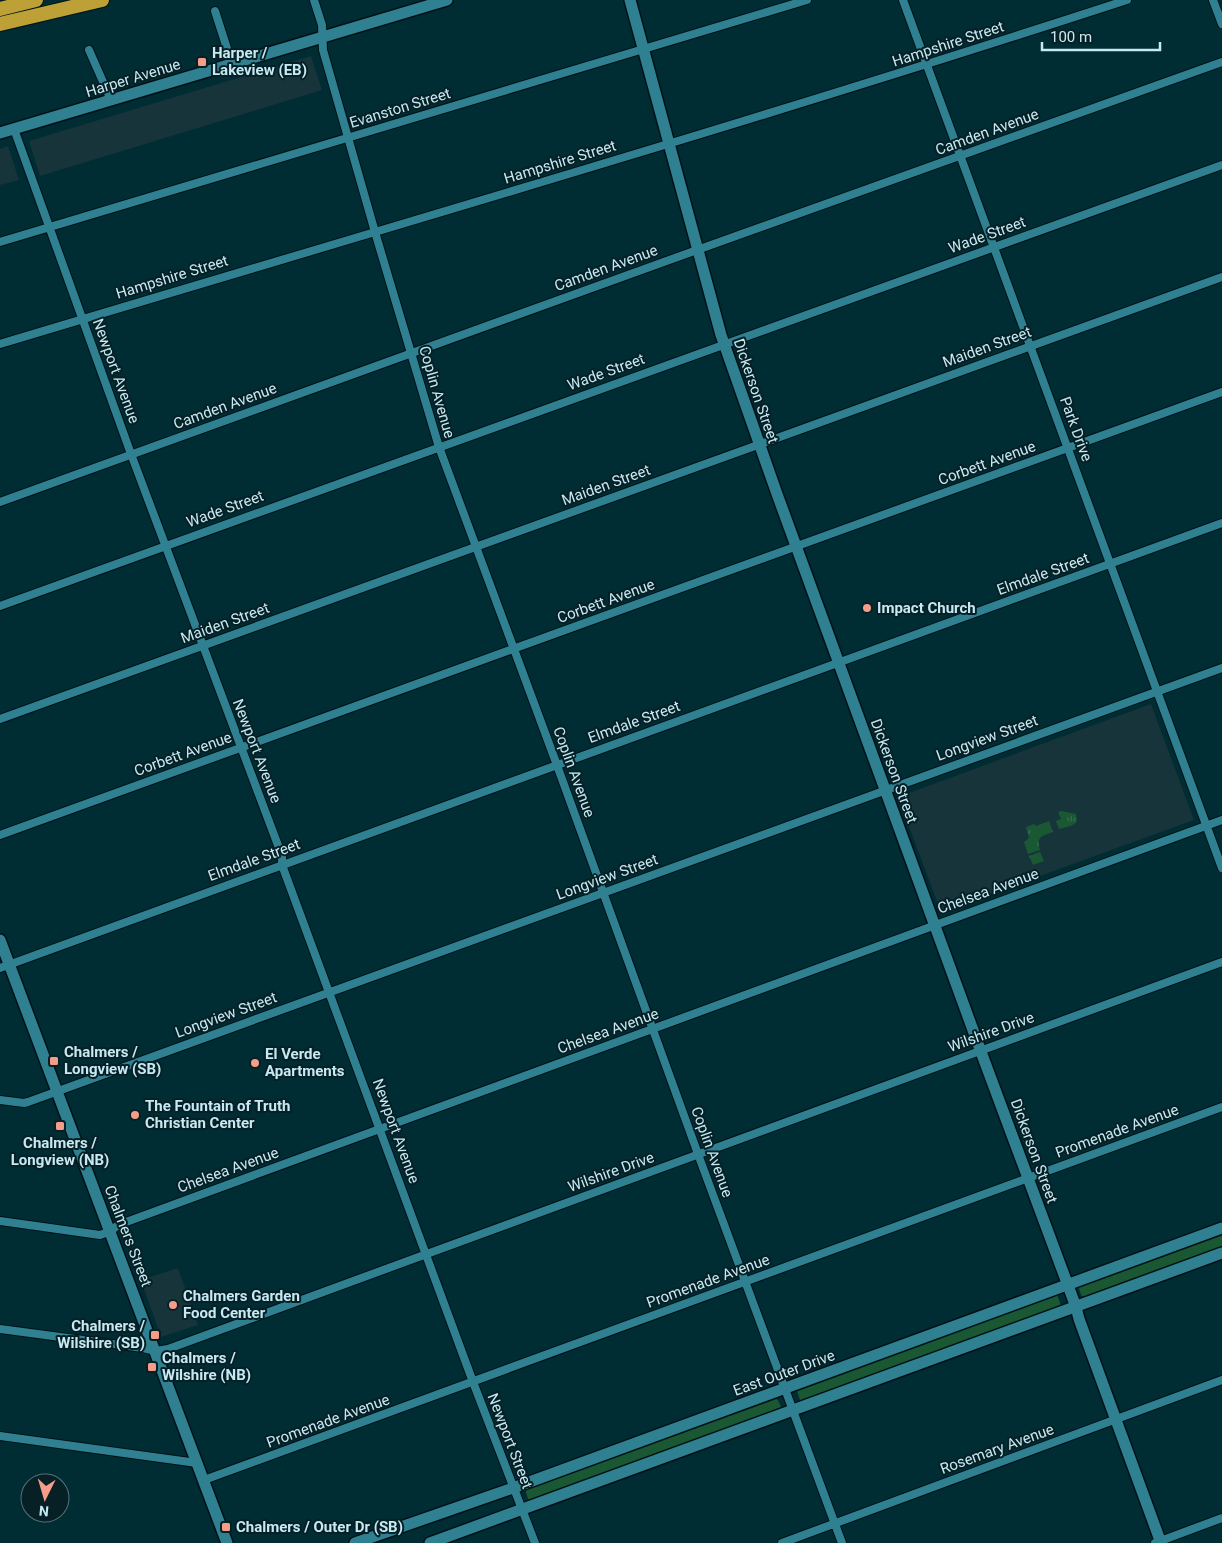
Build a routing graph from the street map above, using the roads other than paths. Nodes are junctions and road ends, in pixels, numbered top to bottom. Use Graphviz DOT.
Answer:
graph roads {
  1 [pos="36,0"];
  2 [pos="102,0"];
  3 [pos="314,0"];
  4 [pos="447,0"];
  5 [pos="630,0"];
  6 [pos="807,0"];
  7 [pos="902,0"];
  8 [pos="1127,0"];
  9 [pos="1213,0"];
  10 [pos="421,4"];
  11 [pos="0,9"];
  12 [pos="215,11"];
  13 [pos="17,20"];
  14 [pos="1222,21"];
  15 [pos="0,24"];
  16 [pos="0,28"];
  17 [pos="322,37"];
  18 [pos="89,50"];
  19 [pos="643,50"];
  20 [pos="1222,62"];
  21 [pos="232,64"];
  22 [pos="926,65"];
  23 [pos="111,100"];
  24 [pos="14,129"];
  25 [pos="0,133"];
  26 [pos="348,138"];
  27 [pos="669,144"];
  28 [pos="960,156"];
  29 [pos="1222,165"];
  30 [pos="49,227"];
  31 [pos="375,232"];
  32 [pos="0,242"];
  33 [pos="994,247"];
  34 [pos="697,250"];
  35 [pos="1222,277"];
  36 [pos="82,319"];
  37 [pos="0,344"];
  38 [pos="724,344"];
  39 [pos="1030,346"];
  40 [pos="412,353"];
  41 [pos="1222,392"];
  42 [pos="759,445"];
  43 [pos="439,447"];
  44 [pos="1068,448"];
  45 [pos="131,454"];
  46 [pos="0,502"];
  47 [pos="1222,523"];
  48 [pos="165,546"];
  49 [pos="476,547"];
  50 [pos="796,547"];
  51 [pos="1111,564"];
  52 [pos="0,606"];
  53 [pos="203,646"];
  54 [pos="514,649"];
  55 [pos="838,663"];
  56 [pos="1222,668"];
  57 [pos="1158,691"];
  58 [pos="0,719"];
  59 [pos="240,748"];
  60 [pos="557,765"];
  61 [pos="885,790"];
  62 [pos="1222,820"];
  63 [pos="1207,825"];
  64 [pos="0,835"];
  65 [pos="282,865"];
  66 [pos="1222,868"];
  67 [pos="604,893"];
  68 [pos="935,925"];
  69 [pos="0,940"];
  70 [pos="1222,962"];
  71 [pos="4,966"];
  72 [pos="330,992"];
  73 [pos="653,1029"];
  74 [pos="980,1051"];
  75 [pos="58,1091"];
  76 [pos="0,1100"];
  77 [pos="1222,1107"];
  78 [pos="381,1129"];
  79 [pos="699,1155"];
  80 [pos="1028,1179"];
  81 [pos="0,1221"];
  82 [pos="1222,1228"];
  83 [pos="110,1231"];
  84 [pos="1222,1253"];
  85 [pos="426,1254"];
  86 [pos="746,1282"];
  87 [pos="1067,1284"];
  88 [pos="1076,1307"];
  89 [pos="0,1329"];
  90 [pos="156,1351"];
  91 [pos="1222,1380"];
  92 [pos="473,1382"];
  93 [pos="785,1388"];
  94 [pos="793,1409"];
  95 [pos="1116,1421"];
  96 [pos="0,1436"];
  97 [pos="197,1463"];
  98 [pos="204,1480"];
  99 [pos="513,1488"];
  100 [pos="521,1509"];
  101 [pos="1222,1518"];
  102 [pos="835,1523"];
  103 [pos="1159,1542"];
  104 [pos="227,1543"];
  105 [pos="358,1543"];
  106 [pos="430,1543"];
  107 [pos="535,1543"];
  108 [pos="782,1543"];
  109 [pos="842,1543"];
  1 -- 11 [label="highway"];
  2 -- 13 [label="highway"];
  3 -- 17 [label="street, Coplin Avenue"];
  4 -- 10 [label="street, Harper Avenue"];
  5 -- 19 [label="street, Dickerson Street"];
  6 -- 19 [label="street, Evanston Street"];
  7 -- 22 [label="street, Park Drive"];
  8 -- 22 [label="street, Hampshire Street"];
  9 -- 14 [label="street"];
  10 -- 17 [label="street, Harper Avenue"];
  12 -- 21 [label="street"];
  13 -- 15 [label="highway"];
  13 -- 16 [label="highway"];
  17 -- 21 [label="street, Harper Avenue"];
  17 -- 26 [label="street, Coplin Avenue"];
  18 -- 23 [label="street"];
  19 -- 26 [label="street, Evanston Street"];
  19 -- 27 [label="street, Dickerson Street"];
  20 -- 28 [label="street, Camden Avenue"];
  21 -- 23 [label="street, Harper Avenue"];
  22 -- 27 [label="street, Hampshire Street"];
  22 -- 28 [label="street, Park Drive"];
  23 -- 24 [label="street, Harper Avenue"];
  24 -- 25 [label="street, Harper Avenue"];
  24 -- 30 [label="street, Newport Avenue"];
  26 -- 30 [label="street, Evanston Street"];
  26 -- 31 [label="street, Coplin Avenue"];
  27 -- 31 [label="street, Hampshire Street"];
  27 -- 34 [label="street, Dickerson Street"];
  28 -- 33 [label="street, Park Drive"];
  28 -- 34 [label="street, Camden Avenue"];
  29 -- 33 [label="street, Wade Street"];
  30 -- 32 [label="street, Evanston Street"];
  30 -- 36 [label="street, Newport Avenue"];
  31 -- 36 [label="street, Hampshire Street"];
  31 -- 40 [label="street, Coplin Avenue"];
  33 -- 38 [label="street, Wade Street"];
  33 -- 39 [label="street, Park Drive"];
  34 -- 38 [label="street, Dickerson Street"];
  34 -- 40 [label="street, Camden Avenue"];
  35 -- 39 [label="street, Maiden Street"];
  36 -- 37 [label="street, Hampshire Street"];
  36 -- 45 [label="street, Newport Avenue"];
  38 -- 42 [label="street, Dickerson Street"];
  38 -- 43 [label="street, Wade Street"];
  39 -- 42 [label="street, Maiden Street"];
  39 -- 44 [label="street, Park Drive"];
  40 -- 43 [label="street, Coplin Avenue"];
  40 -- 45 [label="street, Camden Avenue"];
  41 -- 44 [label="street, Corbett Avenue"];
  42 -- 49 [label="street, Maiden Street"];
  42 -- 50 [label="street, Dickerson Street"];
  43 -- 48 [label="street, Wade Street"];
  43 -- 49 [label="street, Coplin Avenue"];
  44 -- 50 [label="street, Corbett Avenue"];
  44 -- 51 [label="street, Park Drive"];
  45 -- 46 [label="street, Camden Avenue"];
  45 -- 48 [label="street, Newport Avenue"];
  47 -- 51 [label="street, Elmdale Street"];
  48 -- 52 [label="street, Wade Street"];
  48 -- 53 [label="street, Newport Avenue"];
  49 -- 53 [label="street, Maiden Street"];
  49 -- 54 [label="street, Coplin Avenue"];
  50 -- 54 [label="street, Corbett Avenue"];
  50 -- 55 [label="street, Dickerson Street"];
  51 -- 55 [label="street, Elmdale Street"];
  51 -- 57 [label="street, Park Drive"];
  53 -- 58 [label="street, Maiden Street"];
  53 -- 59 [label="street, Newport Avenue"];
  54 -- 59 [label="street, Corbett Avenue"];
  54 -- 60 [label="street, Coplin Avenue"];
  55 -- 60 [label="street, Elmdale Street"];
  55 -- 61 [label="street, Dickerson Street"];
  56 -- 57 [label="street, Longview Street"];
  57 -- 61 [label="street, Longview Street"];
  57 -- 63 [label="street, Park Drive"];
  59 -- 64 [label="street, Corbett Avenue"];
  59 -- 65 [label="street, Newport Avenue"];
  60 -- 65 [label="street, Elmdale Street"];
  60 -- 67 [label="street, Coplin Avenue"];
  61 -- 67 [label="street, Longview Street"];
  61 -- 68 [label="street, Dickerson Street"];
  62 -- 63 [label="street, Chelsea Avenue"];
  63 -- 66 [label="street, Park Drive"];
  63 -- 68 [label="street, Chelsea Avenue"];
  65 -- 71 [label="street, Elmdale Street"];
  65 -- 72 [label="street, Newport Avenue"];
  67 -- 72 [label="street, Longview Street"];
  67 -- 73 [label="street, Coplin Avenue"];
  68 -- 73 [label="street, Chelsea Avenue"];
  68 -- 74 [label="street, Dickerson Street"];
  69 -- 71 [label="street, Chalmers Street"];
  70 -- 74 [label="street, Wilshire Drive"];
  71 -- 75 [label="street, Chalmers Street"];
  72 -- 75 [label="street, Longview Street"];
  72 -- 78 [label="street, Newport Avenue"];
  73 -- 78 [label="street, Chelsea Avenue"];
  73 -- 79 [label="street, Coplin Avenue"];
  74 -- 79 [label="street, Wilshire Drive"];
  74 -- 80 [label="street, Dickerson Street"];
  75 -- 76 [label="street, Longview Street"];
  75 -- 83 [label="street, Chalmers Street"];
  77 -- 80 [label="street, Promenade Avenue"];
  78 -- 83 [label="street, Chelsea Avenue"];
  78 -- 85 [label="street, Newport Avenue"];
  79 -- 85 [label="street, Wilshire Drive"];
  79 -- 86 [label="street, Coplin Avenue"];
  80 -- 86 [label="street, Promenade Avenue"];
  80 -- 87 [label="street, Dickerson Street"];
  81 -- 83 [label="street, Chelsea Avenue"];
  82 -- 87 [label="street, East Outer Drive"];
  83 -- 90 [label="street, Chalmers Street"];
  84 -- 88 [label="street"];
  85 -- 90 [label="street, Wilshire Drive"];
  85 -- 92 [label="street, Newport Avenue"];
  86 -- 92 [label="street, Promenade Avenue"];
  86 -- 93 [label="street, Coplin Avenue"];
  87 -- 88 [label="street, Dickerson Street"];
  87 -- 93 [label="street, East Outer Drive"];
  88 -- 94 [label="street"];
  88 -- 95 [label="street, Dickerson Street"];
  89 -- 90 [label="street, Wilshire Drive"];
  90 -- 97 [label="street, Chalmers Street"];
  91 -- 95 [label="street, Rosemary Avenue"];
  92 -- 98 [label="street, Promenade Avenue"];
  92 -- 99 [label="street, Newport Street"];
  93 -- 94 [label="street, Coplin Avenue"];
  93 -- 99 [label="street, East Outer Drive"];
  94 -- 100 [label="street"];
  94 -- 102 [label="street, Coplin Avenue"];
  95 -- 102 [label="street, Rosemary Avenue"];
  95 -- 103 [label="street, Dickerson Street"];
  96 -- 97 [label="street"];
  97 -- 98 [label="street, Chalmers Street"];
  98 -- 104 [label="street, Chalmers Street"];
  99 -- 100 [label="street, Newport Street"];
  99 -- 105 [label="street, East Outer Drive"];
  100 -- 106 [label="street"];
  100 -- 107 [label="street"];
  101 -- 103 [label="street"];
  102 -- 108 [label="street, Rosemary Avenue"];
  102 -- 109 [label="street, Coplin Avenue"];
}
